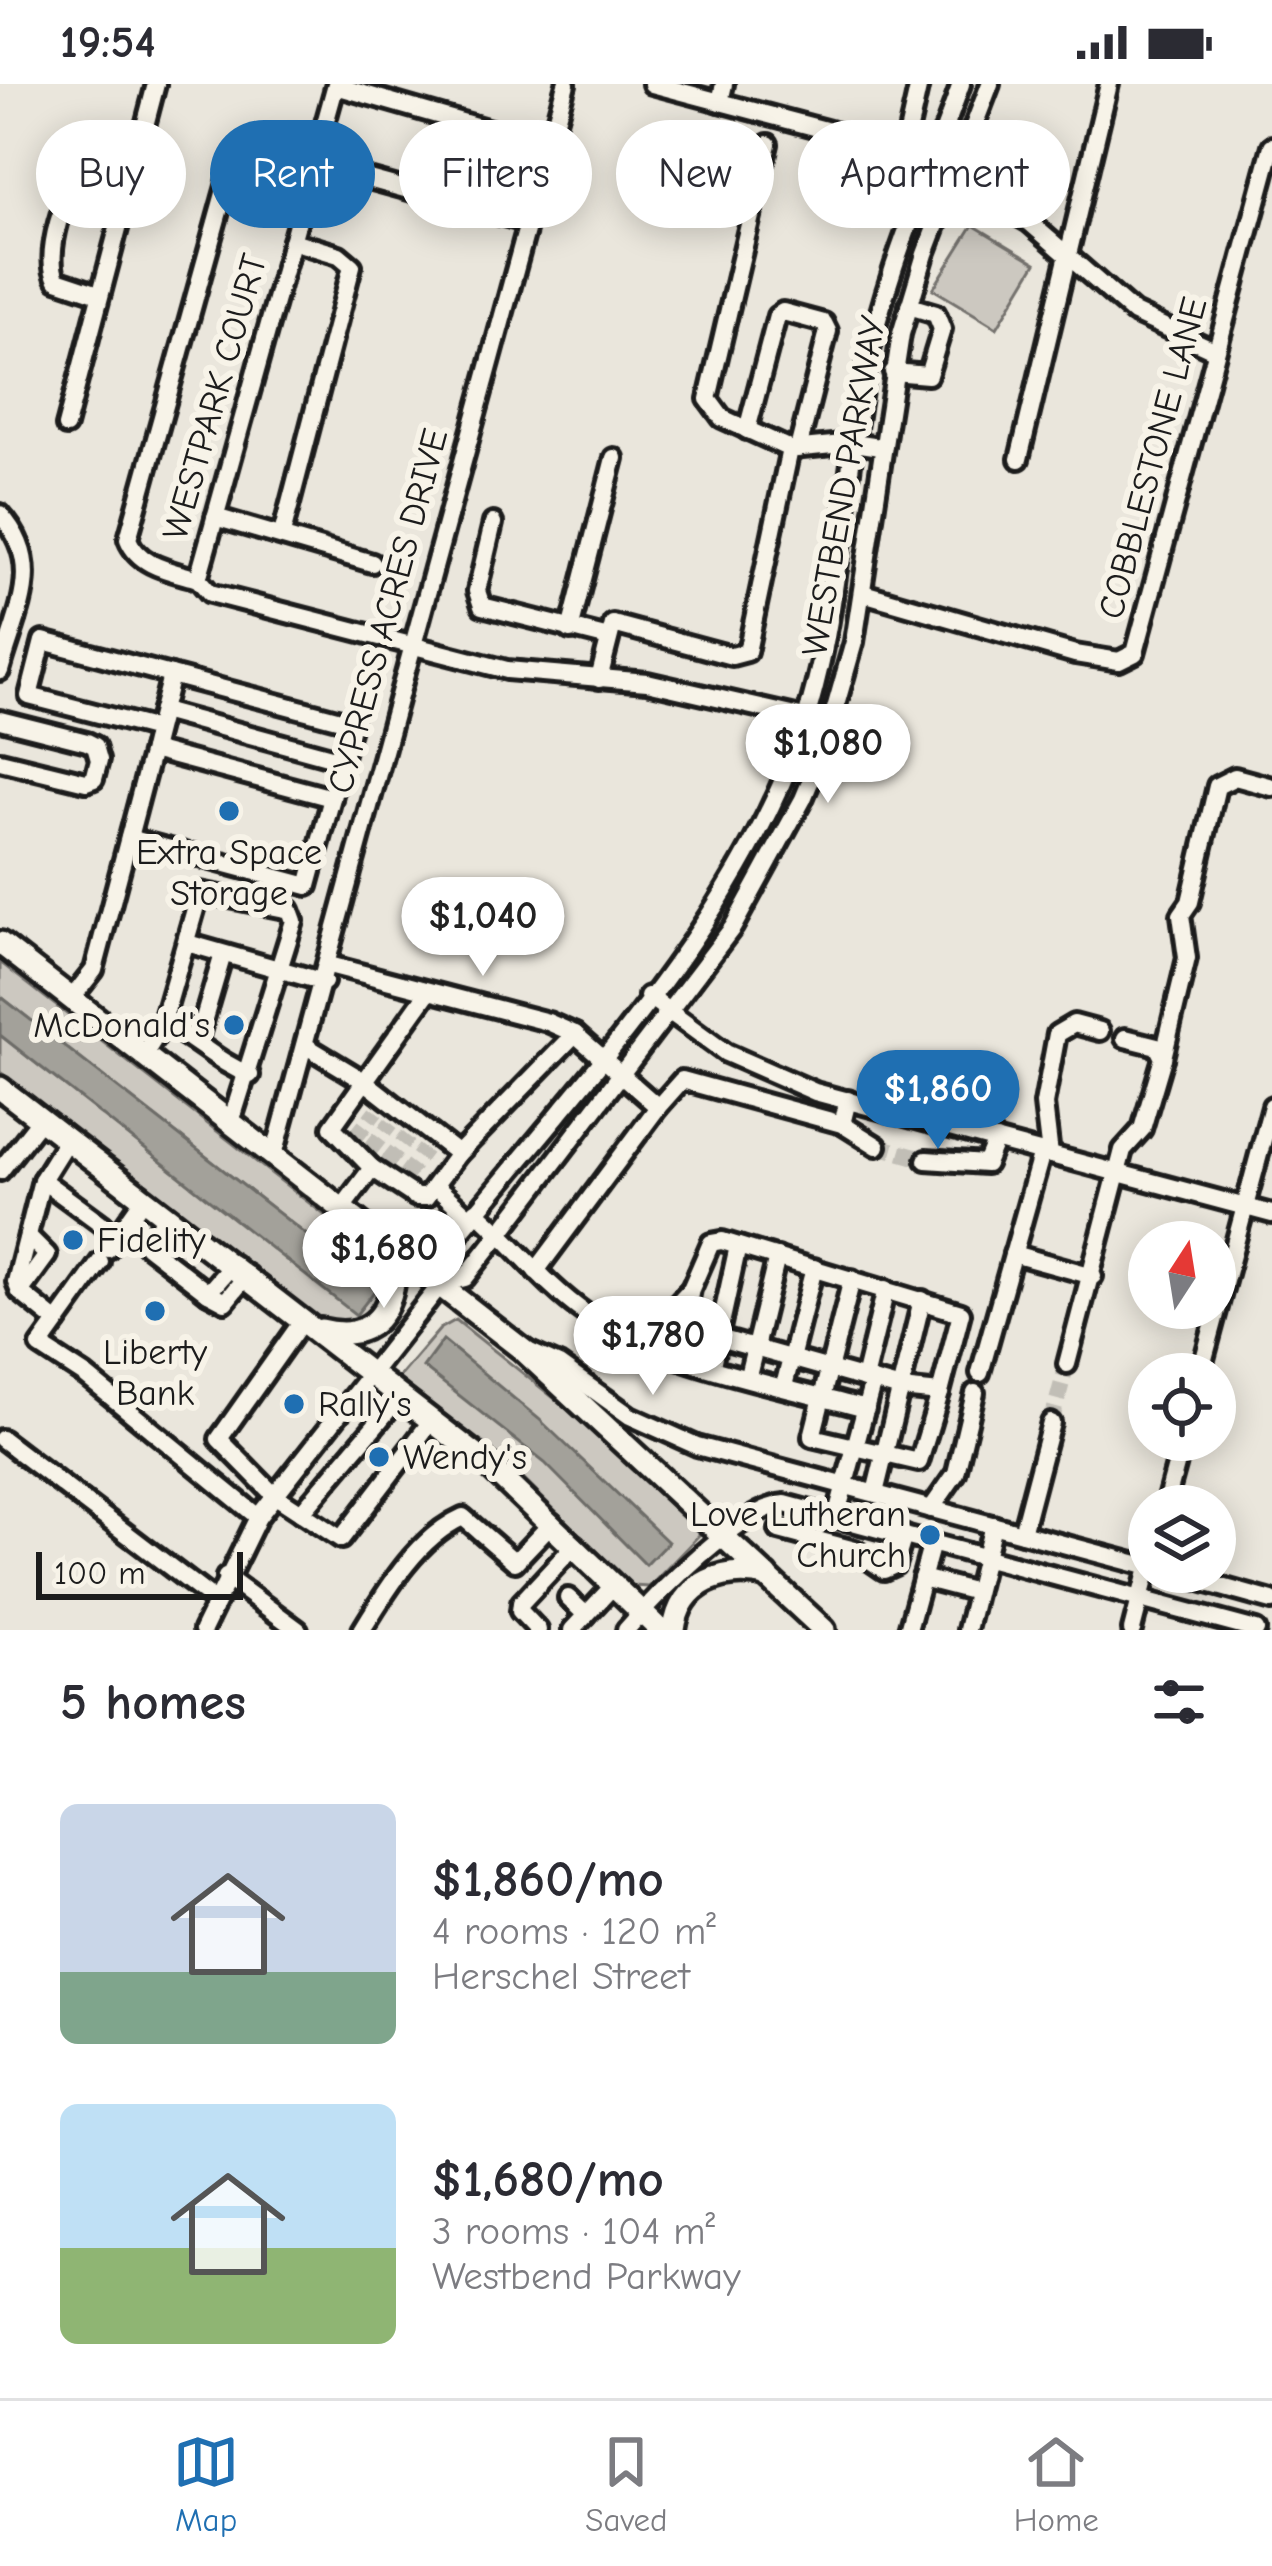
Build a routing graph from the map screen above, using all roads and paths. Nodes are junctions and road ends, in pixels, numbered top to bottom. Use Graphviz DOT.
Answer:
graph roads {
  1 [pos="156,84"];
  2 [pos="566,84"];
  3 [pos="652,84"];
  4 [pos="919,84"];
  5 [pos="961,84"];
  6 [pos="990,84"];
  7 [pos="1108,84"];
  8 [pos="336,85"];
  9 [pos="722,93"];
  10 [pos="146,120"];
  11 [pos="326,120"];
  12 [pos="458,120"];
  13 [pos="556,120"];
  14 [pos="801,120"];
  15 [pos="911,120"];
  16 [pos="948,120"];
  17 [pos="976,120"];
  18 [pos="1272,146"];
  19 [pos="62,228"];
  20 [pos="117,228"];
  21 [pos="212,228"];
  22 [pos="296,228"];
  23 [pos="528,228"];
  24 [pos="748,228"];
  25 [pos="909,228"];
  26 [pos="936,228"];
  27 [pos="1036,228"];
  28 [pos="292,242"];
  29 [pos="1070,258"];
  30 [pos="99,293"];
  31 [pos="909,306"];
  32 [pos="1214,350"];
  33 [pos="893,372"];
  34 [pos="66,426"];
  35 [pos="747,430"];
  36 [pos="853,443"];
  37 [pos="880,447"];
  38 [pos="794,449"];
  39 [pos="614,458"];
  40 [pos="1018,460"];
  41 [pos="0,514"];
  42 [pos="215,517"];
  43 [pos="493,523"];
  44 [pos="282,534"];
  45 [pos="372,563"];
  46 [pos="198,579"];
  47 [pos="863,593"];
  48 [pos="570,630"];
  49 [pos="609,638"];
  50 [pos="413,647"];
  51 [pos="0,671"];
  52 [pos="172,675"];
  53 [pos="599,680"];
  54 [pos="806,716"];
  55 [pos="0,720"];
  56 [pos="160,720"];
  57 [pos="832,724"];
  58 [pos="152,750"];
  59 [pos="342,760"];
  60 [pos="1,765"];
  61 [pos="1272,787"];
  62 [pos="332,798"];
  63 [pos="129,838"];
  64 [pos="0,943"];
  65 [pos="187,943"];
  66 [pos="223,954"];
  67 [pos="280,970"];
  68 [pos="326,974"];
  69 [pos="428,992"];
  70 [pos="649,996"];
  71 [pos="72,998"];
  72 [pos="670,1013"];
  73 [pos="163,1023"];
  74 [pos="1100,1031"];
  75 [pos="575,1034"];
  76 [pos="1126,1038"];
  77 [pos="199,1039"];
  78 [pos="306,1046"];
  79 [pos="144,1054"];
  80 [pos="599,1058"];
  81 [pos="1163,1058"];
  82 [pos="250,1075"];
  83 [pos="621,1077"];
  84 [pos="783,1079"];
  85 [pos="364,1082"];
  86 [pos="0,1088"];
  87 [pos="848,1100"];
  88 [pos="1272,1106"];
  89 [pos="658,1107"];
  90 [pos="774,1108"];
  91 [pos="40,1120"];
  92 [pos="231,1122"];
  93 [pos="842,1124"];
  94 [pos="67,1140"];
  95 [pos="997,1140"];
  96 [pos="877,1146"];
  97 [pos="458,1154"];
  98 [pos="1046,1154"];
  99 [pos="274,1155"];
  100 [pos="926,1160"];
  101 [pos="374,1163"];
  102 [pos="0,1171"];
  103 [pos="1118,1172"];
  104 [pos="42,1180"];
  105 [pos="434,1186"];
  106 [pos="144,1198"];
  107 [pos="1245,1207"];
  108 [pos="342,1208"];
  109 [pos="1272,1214"];
  110 [pos="167,1215"];
  111 [pos="473,1215"];
  112 [pos="501,1232"];
  113 [pos="739,1246"];
  114 [pos="394,1247"];
  115 [pos="109,1249"];
  116 [pos="1013,1254"];
  117 [pos="777,1257"];
  118 [pos="814,1268"];
  119 [pos="240,1269"];
  120 [pos="536,1271"];
  121 [pos="1093,1276"];
  122 [pos="852,1279"];
  123 [pos="441,1284"];
  124 [pos="692,1289"];
  125 [pos="886,1289"];
  126 [pos="922,1300"];
  127 [pos="57,1322"];
  128 [pos="309,1324"];
  129 [pos="683,1328"];
  130 [pos="718,1337"];
  131 [pos="640,1343"];
  132 [pos="756,1349"];
  133 [pos="524,1350"];
  134 [pos="1206,1353"];
  135 [pos="676,1355"];
  136 [pos="792,1359"];
  137 [pos="1067,1364"];
  138 [pos="712,1365"];
  139 [pos="829,1369"];
  140 [pos="368,1372"];
  141 [pos="980,1373"];
  142 [pos="748,1376"];
  143 [pos="869,1380"];
  144 [pos="784,1386"];
  145 [pos="901,1389"];
  146 [pos="940,1393"];
  147 [pos="975,1393"];
  148 [pos="400,1396"];
  149 [pos="821,1397"];
  150 [pos="866,1409"];
  151 [pos="432,1420"];
  152 [pos="1051,1423"];
  153 [pos="2,1439"];
  154 [pos="856,1451"];
  155 [pos="880,1456"];
  156 [pos="845,1486"];
  157 [pos="875,1493"];
  158 [pos="274,1495"];
  159 [pos="931,1508"];
  160 [pos="301,1513"];
  161 [pos="257,1517"];
  162 [pos="836,1517"];
  163 [pos="552,1523"];
  164 [pos="993,1525"];
  165 [pos="779,1530"];
  166 [pos="1022,1533"];
  167 [pos="724,1534"];
  168 [pos="904,1535"];
  169 [pos="932,1543"];
  170 [pos="575,1546"];
  171 [pos="985,1557"];
  172 [pos="1128,1561"];
  173 [pos="546,1576"];
  174 [pos="768,1576"];
  175 [pos="226,1577"];
  176 [pos="922,1578"];
  177 [pos="614,1585"];
  178 [pos="1236,1591"];
  179 [pos="976,1592"];
  180 [pos="1141,1593"];
  181 [pos="1140,1598"];
  182 [pos="215,1600"];
  183 [pos="1272,1601"];
  184 [pos="642,1612"];
  185 [pos="586,1615"];
  186 [pos="203,1630"];
  187 [pos="298,1630"];
  188 [pos="362,1630"];
  189 [pos="538,1630"];
  190 [pos="572,1630"];
  191 [pos="626,1630"];
  192 [pos="660,1630"];
  193 [pos="674,1630"];
  194 [pos="824,1630"];
  195 [pos="908,1630"];
  196 [pos="967,1630"];
  197 [pos="1132,1630"];
  198 [pos="1256,1630"];
  1 -- 10 [label="street"];
  2 -- 13 [label="street, CYPRESS ACRES DRIVE"];
  3 -- 9 [label="street"];
  4 -- 15 [label="street"];
  5 -- 16 [label="street, WESTBEND PARKWAY"];
  6 -- 17 [label="street, WESTBEND PARKWAY"];
  7 -- 29 [label="street"];
  8 -- 11 [label="street"];
  8 -- 12 [label="street"];
  9 -- 14 [label="street"];
  18 -- 32 [label="street, COBBLESTONE LANE"];
  19 -- 30 [label="street"];
  20 -- 30 [label="street"];
  21 -- 46 [label="street, WESTPARK COURT"];
  22 -- 28 [label="street, WESTPARK COURT"];
  23 -- 50 [label="street, CYPRESS ACRES DRIVE"];
  24 -- 35 [label="street"];
  25 -- 36 [label="street, WESTBEND PARKWAY"];
  26 -- 31 [label="street, WESTBEND PARKWAY"];
  27 -- 29 [label="street"];
  28 -- 42 [label="street, WESTPARK COURT"];
  28 -- 44 [label="street"];
  29 -- 32 [label="street"];
  29 -- 40 [label="street"];
  30 -- 34 [label="street"];
  31 -- 33 [label="street, WESTBEND PARKWAY"];
  31 -- 33 [label="street"];
  32 -- 47 [label="street, COBBLESTONE LANE"];
  33 -- 37 [label="street, WESTBEND PARKWAY"];
  35 -- 38 [label="street"];
  35 -- 38 [label="street"];
  36 -- 37 [label="street"];
  36 -- 38 [label="street"];
  36 -- 54 [label="street, WESTBEND PARKWAY"];
  37 -- 47 [label="street, WESTBEND PARKWAY"];
  38 -- 49 [label="street"];
  39 -- 48 [label="street"];
  41 -- 51 [label="street"];
  42 -- 44 [label="street"];
  42 -- 46 [label="street, WESTPARK COURT"];
  43 -- 48 [label="street"];
  44 -- 45 [label="street"];
  46 -- 50 [label="street, WESTPARK COURT"];
  47 -- 57 [label="street, WESTBEND PARKWAY"];
  48 -- 49 [label="street"];
  49 -- 53 [label="street"];
  50 -- 53 [label="street, WESTPARK COURT"];
  50 -- 68 [label="street, CYPRESS ACRES DRIVE"];
  52 -- 56 [label="street"];
  52 -- 56 [label="street"];
  52 -- 59 [label="street"];
  53 -- 54 [label="street, WESTPARK COURT"];
  54 -- 57 [label="street, WESTPARK COURT"];
  54 -- 70 [label="street, WESTBEND PARKWAY"];
  55 -- 60 [label="street"];
  56 -- 58 [label="street"];
  56 -- 59 [label="street"];
  57 -- 72 [label="street, WESTBEND PARKWAY"];
  58 -- 62 [label="street"];
  58 -- 63 [label="street"];
  59 -- 62 [label="street"];
  61 -- 81 [label="street"];
  62 -- 63 [label="street"];
  63 -- 71 [label="street"];
  64 -- 71 [label="main road"];
  65 -- 66 [label="street"];
  65 -- 67 [label="street"];
  65 -- 73 [label="street"];
  66 -- 67 [label="street"];
  66 -- 77 [label="street"];
  67 -- 68 [label="street"];
  67 -- 82 [label="street"];
  68 -- 69 [label="street"];
  68 -- 78 [label="street, CYPRESS ACRES DRIVE"];
  69 -- 75 [label="street"];
  69 -- 85 [label="street"];
  70 -- 72 [label="street"];
  70 -- 80 [label="street, WESTBEND PARKWAY"];
  71 -- 79 [label="main road"];
  72 -- 83 [label="street, WESTBEND PARKWAY"];
  72 -- 84 [label="street"];
  73 -- 77 [label="street"];
  73 -- 79 [label="street"];
  74 -- 98 [label="street"];
  75 -- 80 [label="street"];
  75 -- 97 [label="street"];
  76 -- 81 [label="street"];
  77 -- 82 [label="street"];
  78 -- 85 [label="street"];
  78 -- 99 [label="street, CYPRESS ACRES DRIVE"];
  79 -- 92 [label="main road"];
  80 -- 83 [label="street"];
  80 -- 111 [label="street, WESTBEND PARKWAY"];
  81 -- 103 [label="street"];
  82 -- 92 [label="street"];
  83 -- 89 [label="street"];
  83 -- 112 [label="street, WESTBEND PARKWAY"];
  84 -- 87 [label="street"];
  84 -- 90 [label="street"];
  85 -- 97 [label="street"];
  85 -- 101 [label="street"];
  86 -- 91 [label="main road"];
  87 -- 93 [label="street"];
  87 -- 95 [label="street"];
  88 -- 107 [label="street"];
  89 -- 90 [label="street"];
  89 -- 120 [label="street"];
  90 -- 93 [label="street"];
  91 -- 94 [label="main road"];
  91 -- 102 [label="street"];
  92 -- 99 [label="main road"];
  93 -- 96 [label="street"];
  94 -- 104 [label="street"];
  94 -- 106 [label="main road"];
  95 -- 98 [label="street"];
  95 -- 100 [label="street"];
  97 -- 105 [label="street"];
  98 -- 103 [label="street"];
  98 -- 116 [label="street"];
  99 -- 108 [label="main road"];
  101 -- 105 [label="street"];
  101 -- 108 [label="street"];
  103 -- 107 [label="street"];
  103 -- 121 [label="street"];
  104 -- 115 [label="street"];
  104 -- 127 [label="street"];
  105 -- 111 [label="street"];
  106 -- 110 [label="main road"];
  106 -- 115 [label="street"];
  107 -- 109 [label="street"];
  107 -- 134 [label="street"];
  108 -- 114 [label="main road"];
  110 -- 119 [label="main road"];
  110 -- 119 [label="street"];
  111 -- 112 [label="street"];
  111 -- 123 [label="street, WESTBEND PARKWAY"];
  112 -- 120 [label="street"];
  112 -- 123 [label="street, WESTBEND PARKWAY"];
  113 -- 117 [label="street"];
  113 -- 124 [label="street"];
  113 -- 130 [label="street"];
  114 -- 123 [label="main road"];
  114 -- 128 [label="main road"];
  115 -- 127 [label="street"];
  116 -- 121 [label="street"];
  116 -- 141 [label="street"];
  117 -- 118 [label="street"];
  117 -- 132 [label="street"];
  118 -- 122 [label="street"];
  118 -- 136 [label="street"];
  119 -- 128 [label="main road"];
  120 -- 131 [label="street"];
  121 -- 137 [label="street"];
  122 -- 125 [label="street"];
  122 -- 139 [label="street"];
  123 -- 133 [label="main road"];
  123 -- 140 [label="street, WESTBEND PARKWAY"];
  124 -- 129 [label="street"];
  124 -- 131 [label="street"];
  125 -- 126 [label="street"];
  125 -- 143 [label="street"];
  126 -- 145 [label="street"];
  126 -- 146 [label="street"];
  127 -- 161 [label="street"];
  128 -- 140 [label="main road"];
  128 -- 158 [label="street"];
  129 -- 130 [label="street"];
  129 -- 135 [label="street"];
  130 -- 132 [label="street"];
  130 -- 138 [label="street"];
  131 -- 135 [label="street"];
  132 -- 136 [label="street"];
  132 -- 142 [label="street"];
  133 -- 156 [label="street"];
  133 -- 167 [label="main road"];
  135 -- 138 [label="street"];
  136 -- 139 [label="street"];
  136 -- 144 [label="street"];
  138 -- 142 [label="street"];
  139 -- 143 [label="street"];
  139 -- 149 [label="street"];
  140 -- 148 [label="main road"];
  140 -- 158 [label="street, WESTBEND PARKWAY"];
  142 -- 144 [label="street"];
  143 -- 145 [label="street"];
  143 -- 150 [label="street"];
  144 -- 149 [label="street"];
  145 -- 146 [label="street"];
  145 -- 155 [label="street"];
  146 -- 155 [label="street"];
  147 -- 159 [label="street"];
  148 -- 151 [label="main road"];
  148 -- 160 [label="street"];
  149 -- 150 [label="street"];
  149 -- 154 [label="street"];
  150 -- 154 [label="street"];
  151 -- 160 [label="street"];
  151 -- 163 [label="main road"];
  152 -- 166 [label="street"];
  153 -- 182 [label="street"];
  154 -- 155 [label="street"];
  154 -- 156 [label="street"];
  155 -- 157 [label="street"];
  156 -- 157 [label="street"];
  156 -- 162 [label="street"];
  157 -- 159 [label="street"];
  158 -- 160 [label="street"];
  158 -- 161 [label="street, WESTBEND PARKWAY"];
  159 -- 164 [label="street"];
  161 -- 175 [label="street, WESTBEND PARKWAY"];
  162 -- 167 [label="street"];
  162 -- 168 [label="street"];
  163 -- 170 [label="main road"];
  163 -- 188 [label="street"];
  164 -- 166 [label="street"];
  164 -- 171 [label="street"];
  165 -- 168 [label="street"];
  166 -- 172 [label="street"];
  167 -- 174 [label="main road"];
  167 -- 184 [label="street"];
  168 -- 169 [label="street"];
  169 -- 171 [label="street"];
  169 -- 176 [label="street"];
  170 -- 173 [label="street"];
  170 -- 177 [label="main road"];
  171 -- 179 [label="street"];
  171 -- 181 [label="street"];
  173 -- 185 [label="street"];
  173 -- 189 [label="street"];
  174 -- 193 [label="main road"];
  174 -- 194 [label="main road"];
  175 -- 182 [label="street, WESTBEND PARKWAY"];
  175 -- 187 [label="street"];
  176 -- 179 [label="street"];
  176 -- 195 [label="street"];
  177 -- 184 [label="main road"];
  177 -- 185 [label="street"];
  178 -- 183 [label="street"];
  179 -- 196 [label="street"];
  180 -- 181 [label="street"];
  181 -- 197 [label="street"];
  181 -- 198 [label="street"];
  182 -- 186 [label="street, WESTBEND PARKWAY"];
  184 -- 191 [label="street"];
  184 -- 192 [label="main road"];
  185 -- 190 [label="street"];
}
